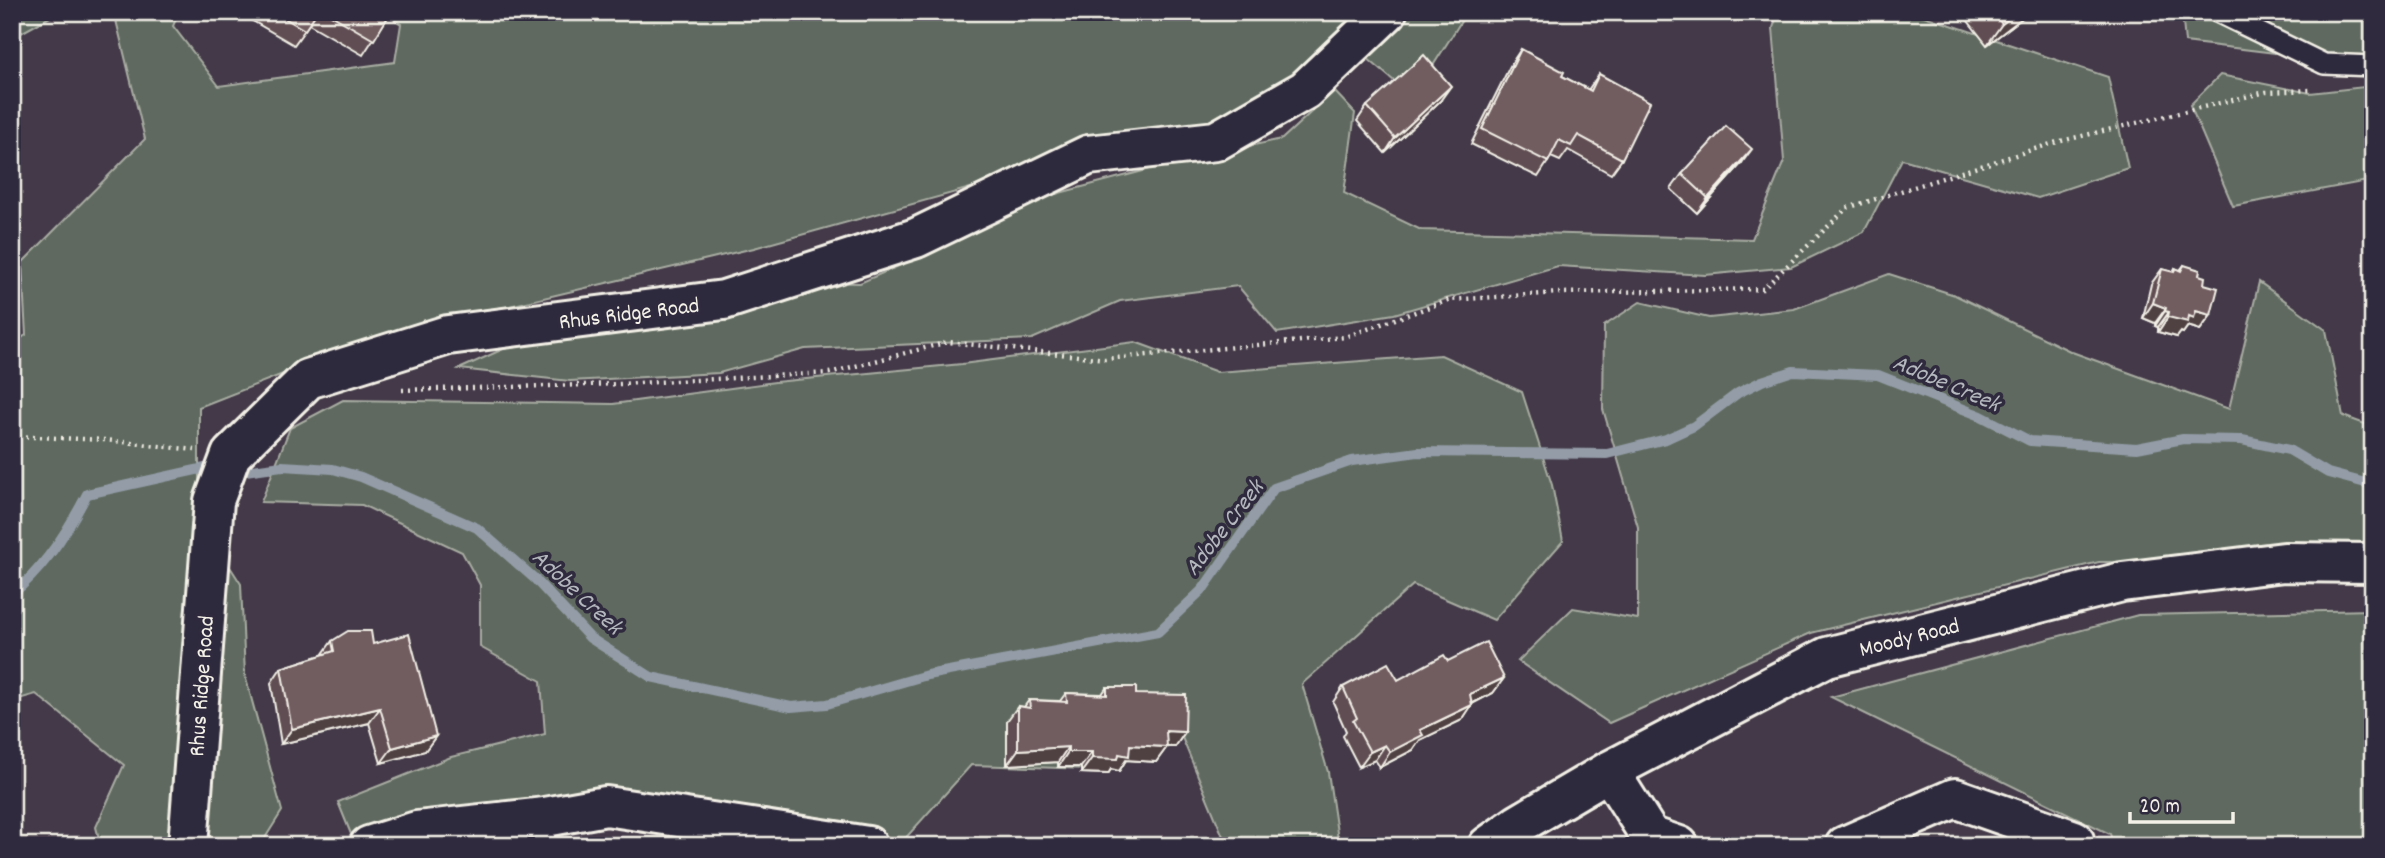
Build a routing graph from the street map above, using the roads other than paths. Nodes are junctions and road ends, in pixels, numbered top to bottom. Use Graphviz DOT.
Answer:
graph roads {
  1 [pos="1387,12"];
  2 [pos="2217,12"];
  3 [pos="2373,66"];
  4 [pos="2373,563"];
  5 [pos="1609,771"];
  6 [pos="544,831"];
  7 [pos="188,846"];
  8 [pos="369,846"];
  9 [pos="868,846"];
  10 [pos="1488,846"];
  11 [pos="1679,846"];
  12 [pos="1845,846"];
  13 [pos="2076,846"];
  1 -- 7 [label="street, Rhus Ridge Road"];
  2 -- 3 [label="lane"];
  4 -- 5 [label="street, Moody Road"];
  5 -- 10 [label="street, Moody Road"];
  5 -- 11 [label="street"];
  6 -- 8 [label="street"];
  6 -- 9 [label="street"];
  12 -- 13 [label="street"];
}
